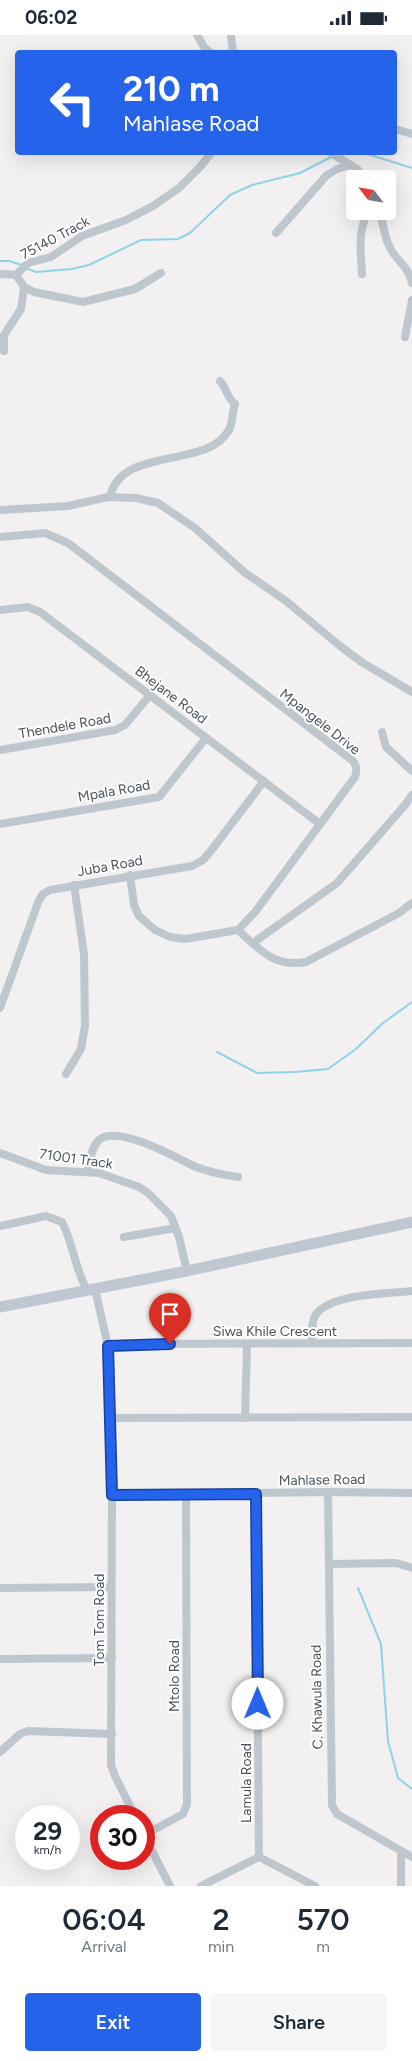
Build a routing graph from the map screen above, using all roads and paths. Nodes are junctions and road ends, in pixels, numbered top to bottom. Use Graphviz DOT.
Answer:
graph roads {
  1 [pos="197,35"];
  2 [pos="232,35"];
  3 [pos="207,50"];
  4 [pos="233,50"];
  5 [pos="397,130"];
  6 [pos="412,134"];
  7 [pos="209,155"];
  8 [pos="335,155"];
  9 [pos="351,165"];
  10 [pos="356,170"];
  11 [pos="364,220"];
  12 [pos="382,220"];
  13 [pos="276,233"];
  14 [pos="22,269"];
  15 [pos="161,273"];
  16 [pos="0,274"];
  17 [pos="362,275"];
  18 [pos="412,283"];
  19 [pos="24,287"];
  20 [pos="412,300"];
  21 [pos="405,337"];
  22 [pos="4,351"];
  23 [pos="220,381"];
  24 [pos="110,497"];
  25 [pos="0,510"];
  26 [pos="0,537"];
  27 [pos="0,610"];
  28 [pos="412,693"];
  29 [pos="150,695"];
  30 [pos="382,732"];
  31 [pos="206,737"];
  32 [pos="0,750"];
  33 [pos="412,771"];
  34 [pos="264,781"];
  35 [pos="412,795"];
  36 [pos="0,824"];
  37 [pos="320,824"];
  38 [pos="130,875"];
  39 [pos="74,885"];
  40 [pos="412,903"];
  41 [pos="238,929"];
  42 [pos="253,943"];
  43 [pos="0,1008"];
  44 [pos="66,1074"];
  45 [pos="0,1153"];
  46 [pos="87,1172"];
  47 [pos="238,1177"];
  48 [pos="412,1222"];
  49 [pos="0,1226"];
  50 [pos="175,1228"];
  51 [pos="124,1237"];
  52 [pos="186,1271"];
  53 [pos="91,1289"];
  54 [pos="412,1291"];
  55 [pos="0,1307"];
  56 [pos="312,1343"];
  57 [pos="412,1343"];
  58 [pos="247,1345"];
  59 [pos="108,1346"];
  60 [pos="412,1417"];
  61 [pos="110,1418"];
  62 [pos="244,1418"];
  63 [pos="328,1492"];
  64 [pos="412,1493"];
  65 [pos="186,1494"];
  66 [pos="256,1494"];
  67 [pos="112,1495"];
  68 [pos="328,1564"];
  69 [pos="412,1568"];
  70 [pos="111,1587"];
  71 [pos="0,1588"];
  72 [pos="112,1658"];
  73 [pos="0,1659"];
  74 [pos="112,1734"];
  75 [pos="0,1752"];
  76 [pos="130,1805"];
  77 [pos="155,1829"];
  78 [pos="401,1851"];
  79 [pos="155,1857"];
  80 [pos="259,1857"];
  81 [pos="412,1857"];
  82 [pos="170,1886"];
  83 [pos="201,1886"];
  84 [pos="315,1886"];
  85 [pos="401,1886"];
  1 -- 3 [label="street"];
  2 -- 4 [label="street"];
  5 -- 6 [label="street"];
  7 -- 14 [label="street, 75140 Track"];
  8 -- 9 [label="street"];
  9 -- 10 [label="street"];
  9 -- 13 [label="street"];
  11 -- 17 [label="street"];
  12 -- 18 [label="street"];
  14 -- 16 [label="street"];
  14 -- 19 [label="street, 75140 Track"];
  15 -- 19 [label="street"];
  19 -- 22 [label="street"];
  20 -- 21 [label="street"];
  23 -- 24 [label="street"];
  24 -- 25 [label="street"];
  24 -- 28 [label="street"];
  26 -- 37 [label="street, Mpangele Drive"];
  27 -- 29 [label="street, Bhejane Road"];
  29 -- 31 [label="street, Bhejane Road"];
  29 -- 32 [label="street, Thendele Road"];
  30 -- 33 [label="street"];
  31 -- 34 [label="street, Bhejane Road"];
  31 -- 36 [label="street, Mpala Road"];
  34 -- 37 [label="street, Bhejane Road"];
  34 -- 38 [label="street, Juba Road"];
  35 -- 42 [label="street"];
  37 -- 41 [label="street, Mpangele Drive"];
  38 -- 39 [label="street, Juba Road"];
  38 -- 41 [label="street"];
  39 -- 43 [label="street, Juba Road"];
  39 -- 44 [label="street"];
  40 -- 42 [label="street"];
  41 -- 42 [label="street"];
  45 -- 46 [label="street, 71001 Track"];
  46 -- 47 [label="street"];
  46 -- 50 [label="street, 71001 Track"];
  48 -- 52 [label="street"];
  49 -- 53 [label="street, Tom Tom Road"];
  50 -- 51 [label="street"];
  50 -- 52 [label="street, 71001 Track"];
  52 -- 53 [label="street"];
  53 -- 55 [label="street"];
  53 -- 59 [label="street, Tom Tom Road"];
  54 -- 56 [label="street"];
  56 -- 57 [label="street, Siwa Khile Crescent"];
  56 -- 58 [label="street, Siwa Khile Crescent"];
  58 -- 59 [label="street, Siwa Khile Crescent"];
  58 -- 62 [label="street"];
  59 -- 61 [label="street, Tom Tom Road"];
  60 -- 62 [label="street"];
  61 -- 62 [label="street"];
  61 -- 67 [label="street, Tom Tom Road"];
  63 -- 64 [label="street, Mahlase Road"];
  63 -- 66 [label="street, Mahlase Road"];
  63 -- 68 [label="street, C. Khawula Road"];
  65 -- 66 [label="street, Mahlase Road"];
  65 -- 67 [label="street, Mahlase Road"];
  65 -- 77 [label="street, Mtolo Road"];
  66 -- 80 [label="street, Lamula Road"];
  67 -- 70 [label="street, Tom Tom Road"];
  68 -- 69 [label="street"];
  68 -- 78 [label="street, C. Khawula Road"];
  70 -- 71 [label="street"];
  70 -- 72 [label="street, Tom Tom Road"];
  72 -- 73 [label="street"];
  72 -- 74 [label="street, Tom Tom Road"];
  74 -- 75 [label="street"];
  74 -- 76 [label="street, Tom Tom Road"];
  78 -- 81 [label="street, C. Khawula Road"];
  78 -- 85 [label="street"];
  79 -- 82 [label="street"];
  80 -- 83 [label="street"];
  80 -- 84 [label="street"];
}
